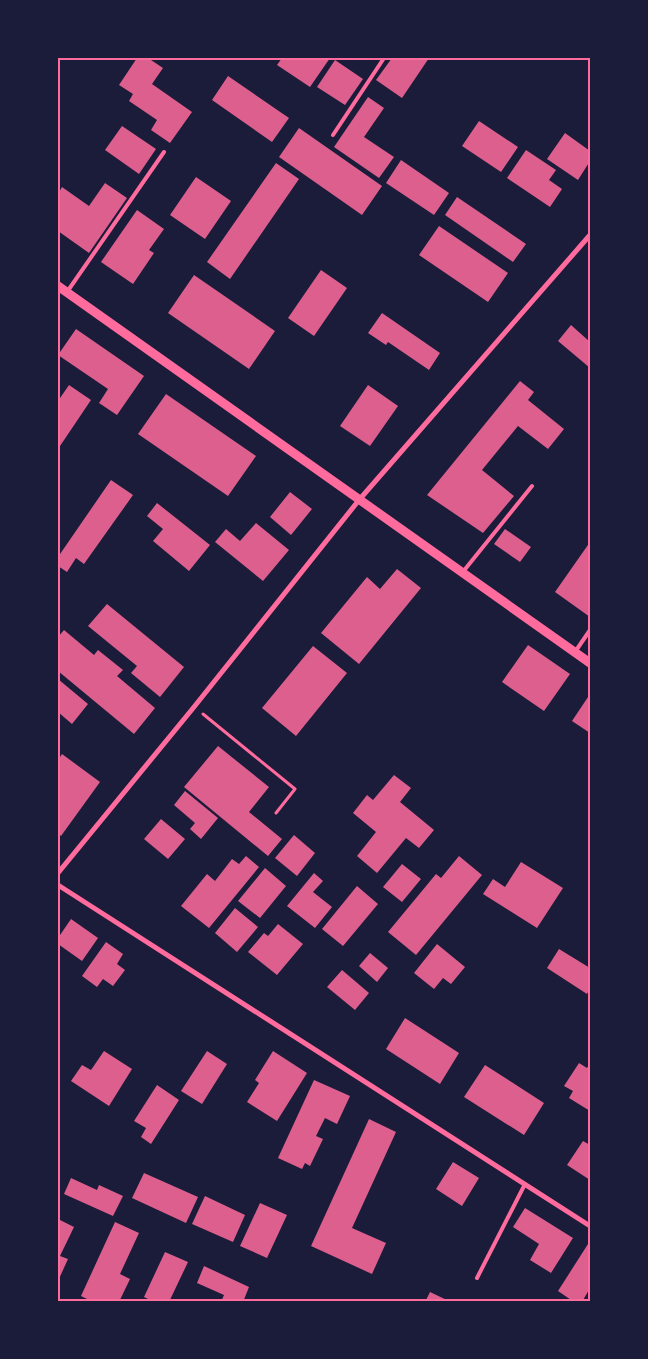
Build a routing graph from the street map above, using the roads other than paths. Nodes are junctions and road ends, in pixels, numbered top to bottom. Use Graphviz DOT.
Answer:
graph roads {
  1 [pos="384,58"];
  2 [pos="333,135"];
  3 [pos="164,152"];
  4 [pos="590,235"];
  5 [pos="58,286"];
  6 [pos="67,293"];
  7 [pos="532,486"];
  8 [pos="358,500"];
  9 [pos="462,573"];
  10 [pos="590,630"];
  11 [pos="575,652"];
  12 [pos="590,663"];
  13 [pos="58,873"];
  14 [pos="58,885"];
  15 [pos="525,1184"];
  16 [pos="590,1226"];
  17 [pos="477,1278"];
  1 -- 2 [label="lane"];
  3 -- 6 [label="lane"];
  4 -- 8 [label="street"];
  5 -- 6 [label="street"];
  6 -- 8 [label="street"];
  7 -- 9 [label="lane"];
  8 -- 9 [label="street"];
  8 -- 13 [label="street"];
  9 -- 11 [label="street"];
  10 -- 11 [label="lane"];
  11 -- 12 [label="street"];
  14 -- 15 [label="street"];
  15 -- 16 [label="street"];
  15 -- 17 [label="lane"];
}
